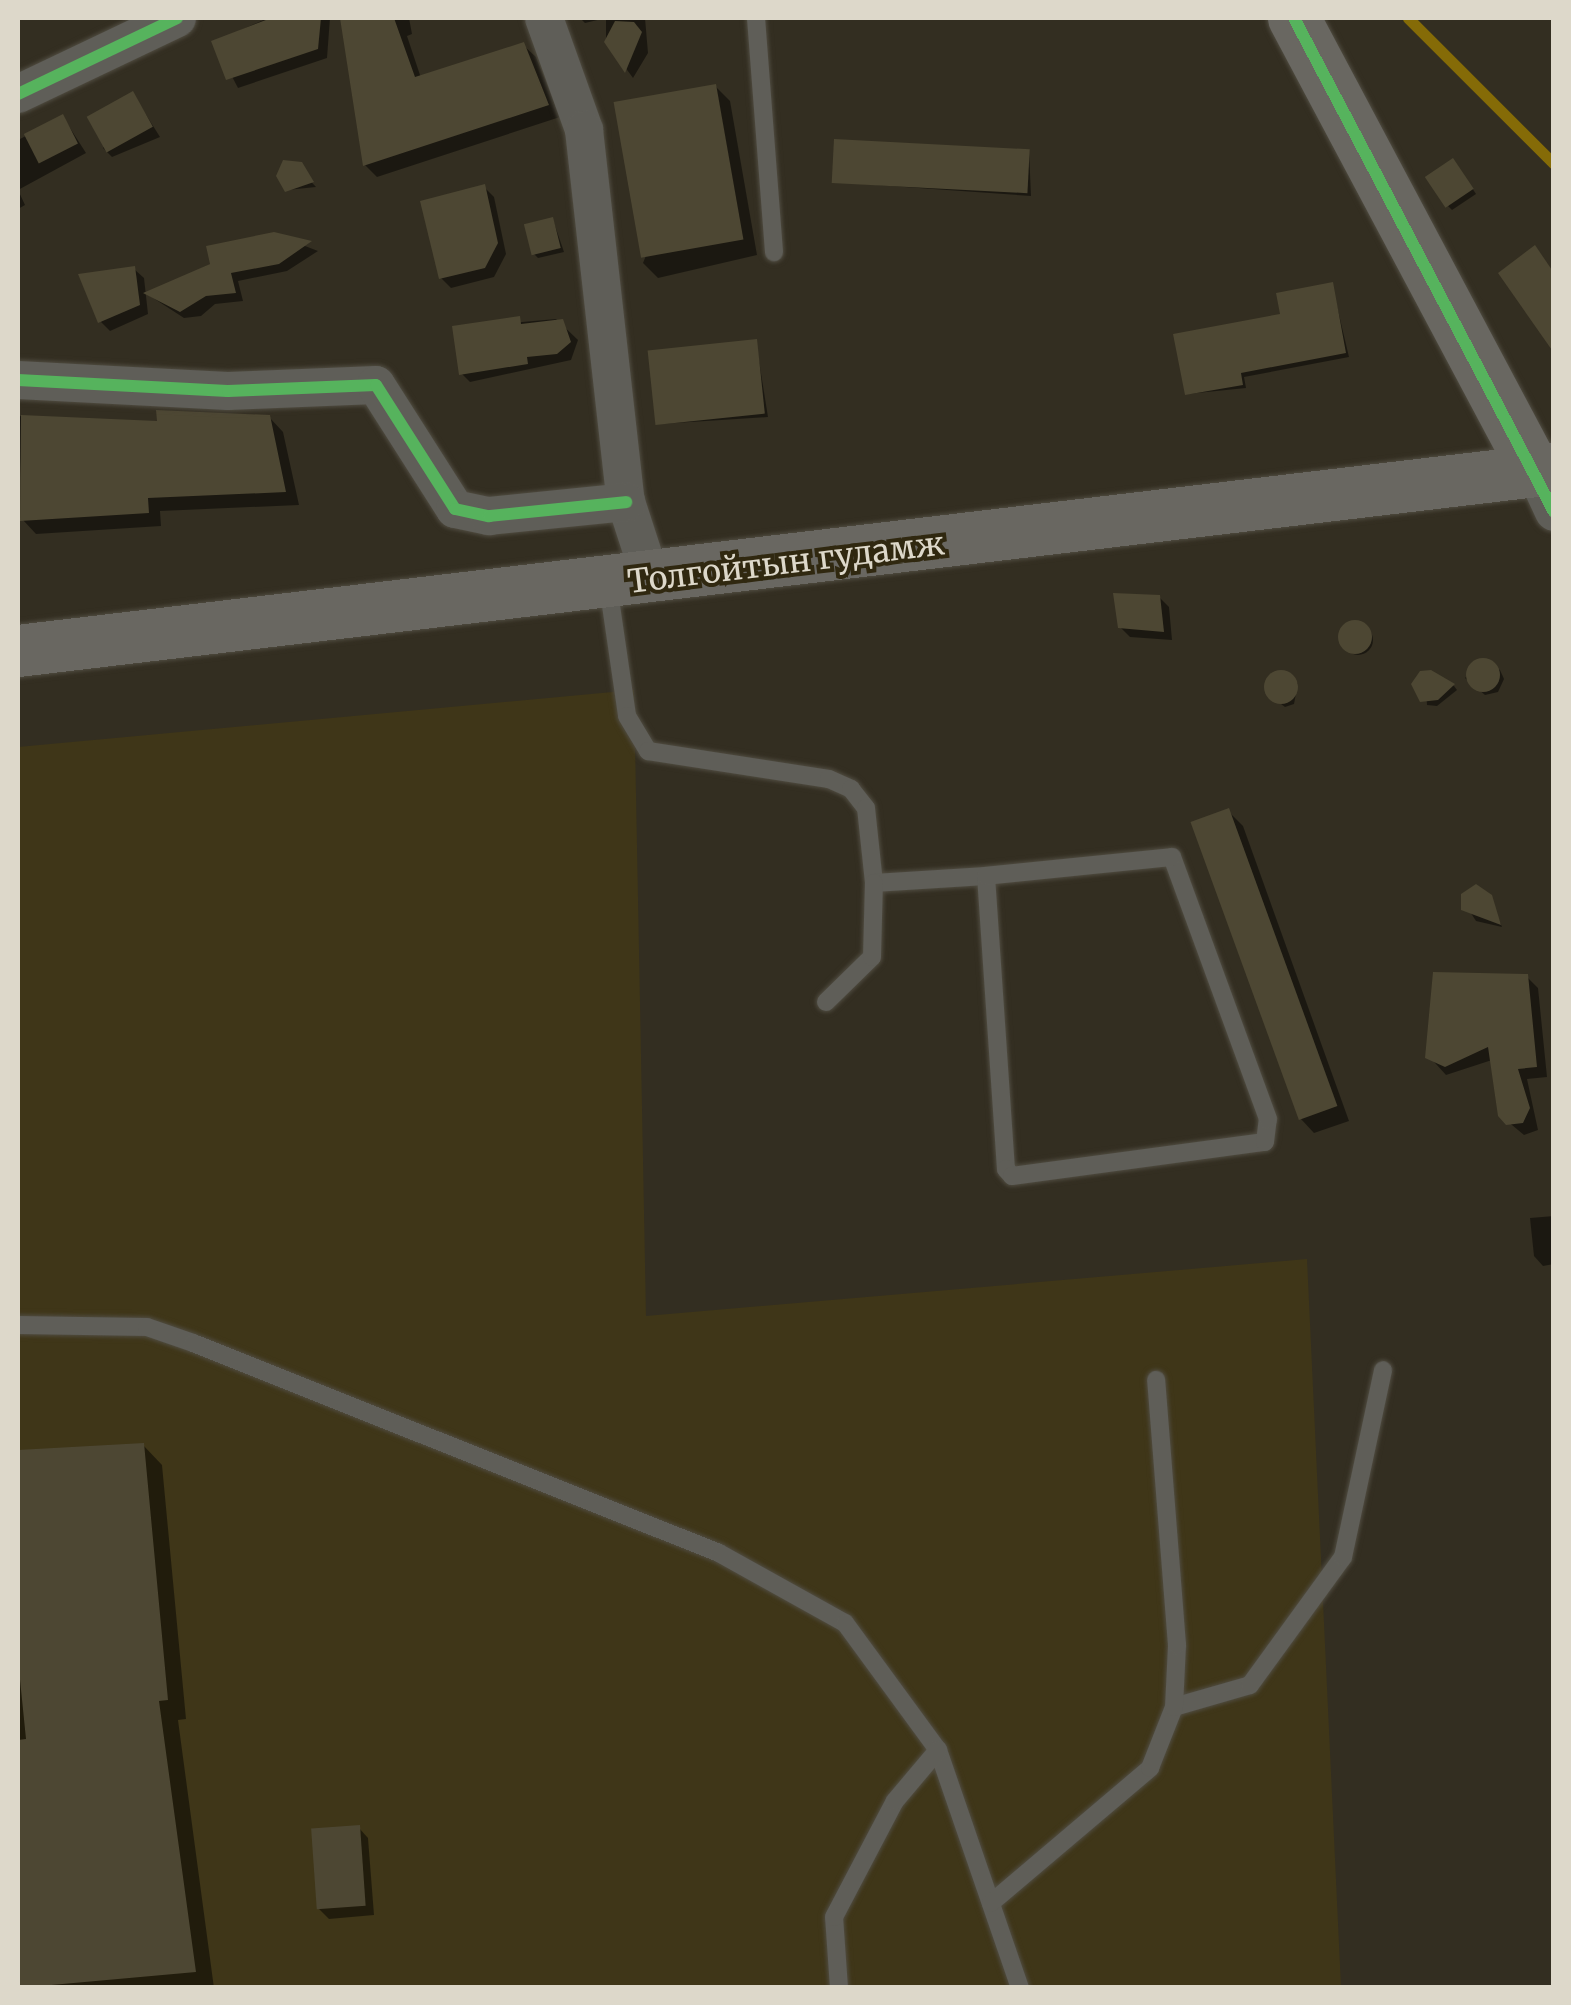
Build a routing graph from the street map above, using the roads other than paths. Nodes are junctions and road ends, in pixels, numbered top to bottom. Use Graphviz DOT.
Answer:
graph roads {
  1 [pos="176,18"];
  2 [pos="544,18"];
  3 [pos="756,18"];
  4 [pos="1294,18"];
  5 [pos="18,94"];
  6 [pos="774,252"];
  7 [pos="18,380"];
  8 [pos="1548,484"];
  9 [pos="626,502"];
  10 [pos="630,582"];
  11 [pos="18,651"];
  12 [pos="986,876"];
  13 [pos="874,882"];
  14 [pos="826,1002"];
  15 [pos="18,1325"];
  16 [pos="1383,1370"];
  17 [pos="1156,1380"];
  18 [pos="1174,1707"];
  19 [pos="938,1750"];
  20 [pos="991,1903"];
  21 [pos="839,1988"];
  22 [pos="1020,1988"];
  1 -- 5 [label="street"];
  2 -- 9 [label="street"];
  3 -- 6 [label="lane"];
  4 -- 8 [label="main road"];
  7 -- 9 [label="street"];
  8 -- 10 [label="main road, Толгойтын гудамж"];
  9 -- 10 [label="street"];
  10 -- 11 [label="main road, Толгойтын гудамж"];
  10 -- 13 [label="lane"];
  12 -- 12 [label="lane"];
  12 -- 13 [label="lane"];
  13 -- 14 [label="lane"];
  15 -- 19 [label="lane"];
  16 -- 18 [label="lane"];
  17 -- 18 [label="lane"];
  18 -- 20 [label="lane"];
  19 -- 20 [label="lane"];
  19 -- 21 [label="lane"];
  20 -- 22 [label="lane"];
}
